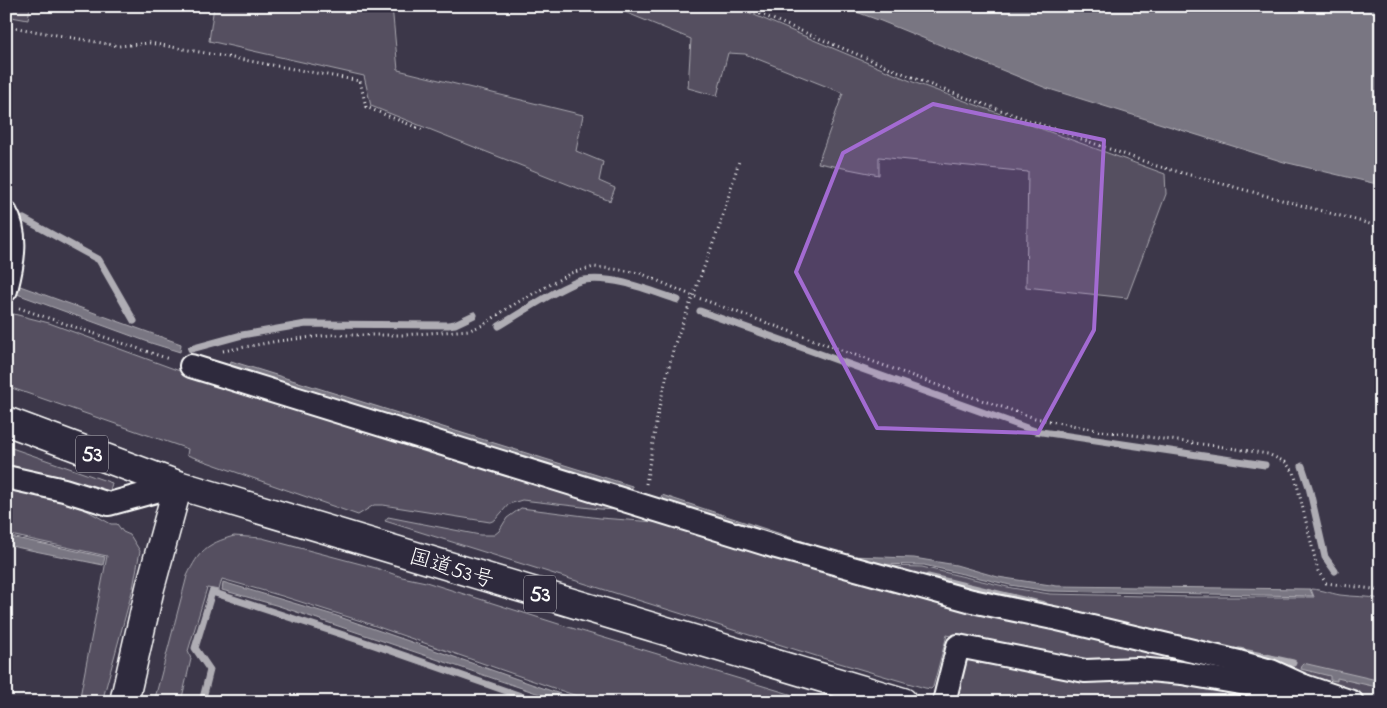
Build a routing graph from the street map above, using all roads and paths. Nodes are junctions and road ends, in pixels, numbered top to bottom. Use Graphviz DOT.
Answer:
graph roads {
  1 [pos="741,6"];
  2 [pos="6,26"];
  3 [pos="423,130"];
  4 [pos="739,162"];
  5 [pos="6,213"];
  6 [pos="1381,227"];
  7 [pos="693,296"];
  8 [pos="11,298"];
  9 [pos="190,366"];
  10 [pos="6,421"];
  11 [pos="6,477"];
  12 [pos="178,486"];
  13 [pos="643,506"];
  14 [pos="1381,592"];
  15 [pos="1304,686"];
  16 [pos="124,702"];
  17 [pos="903,702"];
  18 [pos="944,702"];
  19 [pos="1352,702"];
  1 -- 6 [label="path"];
  2 -- 3 [label="path"];
  4 -- 7 [label="path"];
  5 -- 8 [label="street"];
  7 -- 9 [label="path"];
  7 -- 13 [label="path"];
  7 -- 14 [label="path"];
  8 -- 9 [label="path"];
  9 -- 13 [label="street"];
  10 -- 12 [label="main road, 国道53号 / 53"];
  11 -- 12 [label="street"];
  12 -- 16 [label="main road"];
  12 -- 17 [label="main road, 国道53号 / 53"];
  13 -- 15 [label="street"];
  15 -- 18 [label="street"];
  15 -- 19 [label="street"];
}
